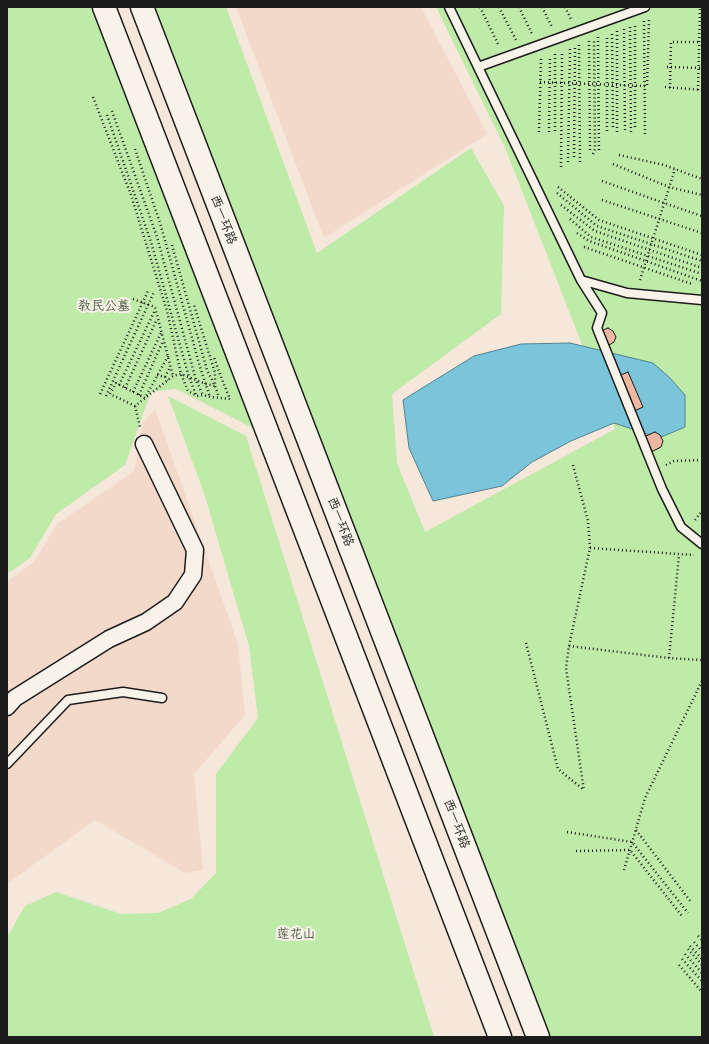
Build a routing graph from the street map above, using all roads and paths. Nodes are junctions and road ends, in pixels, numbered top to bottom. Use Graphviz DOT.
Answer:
graph roads {
  1 [pos="104,7"];
  2 [pos="142,7"];
  3 [pos="449,7"];
  4 [pos="480,7"];
  5 [pos="499,7"];
  6 [pos="519,7"];
  7 [pos="542,7"];
  8 [pos="644,7"];
  9 [pos="700,7"];
  10 [pos="649,15"];
  11 [pos="621,16"];
  12 [pos="593,26"];
  13 [pos="564,36"];
  14 [pos="700,42"];
  15 [pos="539,45"];
  16 [pos="522,51"];
  17 [pos="504,57"];
  18 [pos="478,67"];
  19 [pos="669,67"];
  20 [pos="700,68"];
  21 [pos="540,82"];
  22 [pos="550,82"];
  23 [pos="555,82"];
  24 [pos="561,82"];
  25 [pos="570,83"];
  26 [pos="574,83"];
  27 [pos="579,83"];
  28 [pos="589,84"];
  29 [pos="594,84"];
  30 [pos="599,84"];
  31 [pos="606,84"];
  32 [pos="615,85"];
  33 [pos="624,85"];
  34 [pos="633,86"];
  35 [pos="644,86"];
  36 [pos="665,88"];
  37 [pos="670,88"];
  38 [pos="698,90"];
  39 [pos="702,90"];
  40 [pos="93,97"];
  41 [pos="112,111"];
  42 [pos="107,115"];
  43 [pos="635,127"];
  44 [pos="613,129"];
  45 [pos="555,131"];
  46 [pos="607,131"];
  47 [pos="625,131"];
  48 [pos="539,132"];
  49 [pos="549,132"];
  50 [pos="617,132"];
  51 [pos="631,133"];
  52 [pos="645,137"];
  53 [pos="133,145"];
  54 [pos="590,150"];
  55 [pos="599,153"];
  56 [pos="593,154"];
  57 [pos="619,154"];
  58 [pos="574,158"];
  59 [pos="568,162"];
  60 [pos="580,163"];
  61 [pos="613,164"];
  62 [pos="561,167"];
  63 [pos="675,169"];
  64 [pos="702,179"];
  65 [pos="602,181"];
  66 [pos="558,187"];
  67 [pos="669,187"];
  68 [pos="557,192"];
  69 [pos="702,195"];
  70 [pos="602,200"];
  71 [pos="664,203"];
  72 [pos="560,205"];
  73 [pos="702,216"];
  74 [pos="570,219"];
  75 [pos="659,219"];
  76 [pos="577,233"];
  77 [pos="702,233"];
  78 [pos="653,238"];
  79 [pos="171,244"];
  80 [pos="651,244"];
  81 [pos="584,247"];
  82 [pos="649,250"];
  83 [pos="647,255"];
  84 [pos="702,255"];
  85 [pos="646,261"];
  86 [pos="702,261"];
  87 [pos="644,267"];
  88 [pos="702,268"];
  89 [pos="702,274"];
  90 [pos="581,280"];
  91 [pos="702,280"];
  92 [pos="695,285"];
  93 [pos="149,289"];
  94 [pos="154,292"];
  95 [pos="636,294"];
  96 [pos="133,298"];
  97 [pos="702,300"];
  98 [pos="142,302"];
  99 [pos="148,304"];
  100 [pos="194,304"];
  101 [pos="155,309"];
  102 [pos="158,319"];
  103 [pos="161,332"];
  104 [pos="164,341"];
  105 [pos="168,356"];
  106 [pos="214,357"];
  107 [pos="170,367"];
  108 [pos="181,374"];
  109 [pos="158,375"];
  110 [pos="173,376"];
  111 [pos="165,377"];
  112 [pos="189,377"];
  113 [pos="168,380"];
  114 [pos="196,380"];
  115 [pos="153,383"];
  116 [pos="206,384"];
  117 [pos="119,385"];
  118 [pos="160,386"];
  119 [pos="215,386"];
  120 [pos="125,388"];
  121 [pos="150,389"];
  122 [pos="154,390"];
  123 [pos="133,392"];
  124 [pos="100,394"];
  125 [pos="108,394"];
  126 [pos="139,395"];
  127 [pos="203,395"];
  128 [pos="196,396"];
  129 [pos="211,397"];
  130 [pos="219,397"];
  131 [pos="145,398"];
  132 [pos="144,444"];
  133 [pos="702,460"];
  134 [pos="574,465"];
  135 [pos="656,472"];
  136 [pos="702,511"];
  137 [pos="701,516"];
  138 [pos="692,523"];
  139 [pos="702,544"];
  140 [pos="590,548"];
  141 [pos="679,554"];
  142 [pos="694,555"];
  143 [pos="526,643"];
  144 [pos="568,646"];
  145 [pos="669,658"];
  146 [pos="702,660"];
  147 [pos="702,682"];
  148 [pos="162,698"];
  149 [pos="7,707"];
  150 [pos="7,764"];
  151 [pos="636,830"];
  152 [pos="567,832"];
  153 [pos="632,842"];
  154 [pos="630,850"];
  155 [pos="576,851"];
  156 [pos="624,870"];
  157 [pos="691,902"];
  158 [pos="688,913"];
  159 [pos="682,916"];
  160 [pos="701,935"];
  161 [pos="702,940"];
  162 [pos="694,942"];
  163 [pos="690,946"];
  164 [pos="688,949"];
  165 [pos="702,951"];
  166 [pos="685,954"];
  167 [pos="682,959"];
  168 [pos="702,959"];
  169 [pos="679,965"];
  170 [pos="702,965"];
  171 [pos="702,973"];
  172 [pos="702,981"];
  173 [pos="702,992"];
  174 [pos="500,1037"];
  175 [pos="538,1037"];
  1 -- 174 [label="highway"];
  2 -- 175 [label="highway, 西一环路"];
  3 -- 18 [label="lane"];
  4 -- 17 [label="path"];
  5 -- 16 [label="path"];
  6 -- 15 [label="path"];
  7 -- 13 [label="path"];
  8 -- 11 [label="lane"];
  8 -- 35 [label="path"];
  9 -- 14 [label="path"];
  10 -- 35 [label="path"];
  11 -- 12 [label="lane"];
  11 -- 31 [label="path"];
  11 -- 32 [label="path"];
  11 -- 32 [label="path"];
  11 -- 33 [label="path"];
  11 -- 34 [label="path"];
  11 -- 34 [label="path"];
  12 -- 13 [label="lane"];
  12 -- 28 [label="path"];
  12 -- 29 [label="path"];
  12 -- 30 [label="path"];
  13 -- 15 [label="lane"];
  13 -- 22 [label="path"];
  13 -- 23 [label="path"];
  13 -- 24 [label="path"];
  13 -- 25 [label="path"];
  13 -- 26 [label="path"];
  13 -- 27 [label="path"];
  14 -- 19 [label="path"];
  14 -- 20 [label="path"];
  15 -- 16 [label="lane"];
  15 -- 21 [label="path"];
  16 -- 17 [label="lane"];
  17 -- 18 [label="lane"];
  18 -- 90 [label="lane"];
  19 -- 20 [label="path"];
  19 -- 37 [label="path"];
  20 -- 38 [label="path"];
  21 -- 22 [label="path"];
  21 -- 48 [label="path"];
  22 -- 23 [label="path"];
  22 -- 49 [label="path"];
  23 -- 24 [label="path"];
  23 -- 45 [label="path"];
  24 -- 25 [label="path"];
  24 -- 62 [label="path"];
  25 -- 26 [label="path"];
  25 -- 59 [label="path"];
  26 -- 27 [label="path"];
  26 -- 58 [label="path"];
  27 -- 28 [label="path"];
  27 -- 60 [label="path"];
  28 -- 29 [label="path"];
  28 -- 54 [label="path"];
  29 -- 30 [label="path"];
  29 -- 56 [label="path"];
  30 -- 31 [label="path"];
  30 -- 55 [label="path"];
  31 -- 32 [label="path"];
  31 -- 46 [label="path"];
  32 -- 33 [label="path"];
  32 -- 44 [label="path"];
  32 -- 50 [label="path"];
  33 -- 34 [label="path"];
  33 -- 47 [label="path"];
  34 -- 35 [label="path"];
  34 -- 43 [label="path"];
  34 -- 51 [label="path"];
  35 -- 52 [label="path"];
  36 -- 37 [label="path"];
  37 -- 38 [label="path"];
  38 -- 39 [label="path"];
  40 -- 108 [label="path"];
  41 -- 114 [label="path"];
  42 -- 112 [label="path"];
  53 -- 116 [label="path"];
  57 -- 63 [label="path"];
  61 -- 67 [label="path"];
  63 -- 64 [label="path"];
  63 -- 67 [label="path"];
  65 -- 71 [label="path"];
  66 -- 78 [label="path"];
  67 -- 69 [label="path"];
  67 -- 71 [label="path"];
  68 -- 80 [label="path"];
  70 -- 75 [label="path"];
  71 -- 73 [label="path"];
  71 -- 75 [label="path"];
  72 -- 82 [label="path"];
  74 -- 83 [label="path"];
  75 -- 77 [label="path"];
  75 -- 78 [label="path"];
  76 -- 85 [label="path"];
  78 -- 80 [label="path"];
  78 -- 84 [label="path"];
  79 -- 119 [label="path"];
  80 -- 82 [label="path"];
  80 -- 86 [label="path"];
  81 -- 87 [label="path"];
  82 -- 83 [label="path"];
  82 -- 88 [label="path"];
  83 -- 85 [label="path"];
  83 -- 89 [label="path"];
  85 -- 87 [label="path"];
  85 -- 91 [label="path"];
  87 -- 92 [label="path"];
  87 -- 95 [label="path"];
  90 -- 95 [label="lane"];
  90 -- 135 [label="lane"];
  93 -- 98 [label="path"];
  94 -- 99 [label="path"];
  95 -- 97 [label="lane"];
  96 -- 98 [label="path"];
  98 -- 99 [label="path"];
  98 -- 124 [label="path"];
  99 -- 101 [label="path"];
  99 -- 125 [label="path"];
  100 -- 119 [label="path"];
  101 -- 102 [label="path"];
  101 -- 117 [label="path"];
  102 -- 103 [label="path"];
  102 -- 120 [label="path"];
  103 -- 104 [label="path"];
  103 -- 123 [label="path"];
  104 -- 105 [label="path"];
  104 -- 126 [label="path"];
  105 -- 107 [label="path"];
  105 -- 109 [label="path"];
  106 -- 130 [label="path"];
  107 -- 110 [label="path"];
  107 -- 111 [label="path"];
  108 -- 110 [label="path"];
  108 -- 112 [label="path"];
  108 -- 128 [label="path"];
  109 -- 111 [label="path"];
  109 -- 115 [label="path"];
  110 -- 113 [label="path"];
  111 -- 113 [label="path"];
  112 -- 114 [label="path"];
  112 -- 128 [label="path"];
  113 -- 118 [label="path"];
  114 -- 116 [label="path"];
  114 -- 127 [label="path"];
  115 -- 118 [label="path"];
  115 -- 121 [label="path"];
  116 -- 119 [label="path"];
  116 -- 129 [label="path"];
  117 -- 120 [label="path"];
  117 -- 125 [label="path"];
  118 -- 122 [label="path"];
  119 -- 130 [label="path"];
  120 -- 123 [label="path"];
  121 -- 122 [label="path"];
  121 -- 131 [label="path"];
  122 -- 131 [label="path"];
  123 -- 126 [label="path"];
  125 -- 131 [label="path"];
  126 -- 131 [label="path"];
  127 -- 128 [label="path"];
  127 -- 129 [label="path"];
  129 -- 130 [label="path"];
  132 -- 149 [label="street"];
  133 -- 135 [label="path"];
  134 -- 140 [label="path"];
  135 -- 139 [label="lane"];
  136 -- 137 [label="path"];
  137 -- 138 [label="path"];
  140 -- 141 [label="path"];
  140 -- 144 [label="path"];
  141 -- 142 [label="path"];
  141 -- 145 [label="path"];
  143 -- 144 [label="path"];
  144 -- 145 [label="path"];
  145 -- 146 [label="path"];
  147 -- 151 [label="path"];
  148 -- 150 [label="lane"];
  151 -- 153 [label="path"];
  151 -- 157 [label="path"];
  152 -- 153 [label="path"];
  153 -- 154 [label="path"];
  153 -- 158 [label="path"];
  154 -- 155 [label="path"];
  154 -- 156 [label="path"];
  154 -- 159 [label="path"];
  160 -- 161 [label="path"];
  162 -- 165 [label="path"];
  163 -- 168 [label="path"];
  164 -- 170 [label="path"];
  166 -- 171 [label="path"];
  167 -- 172 [label="path"];
  169 -- 173 [label="path"];
}
